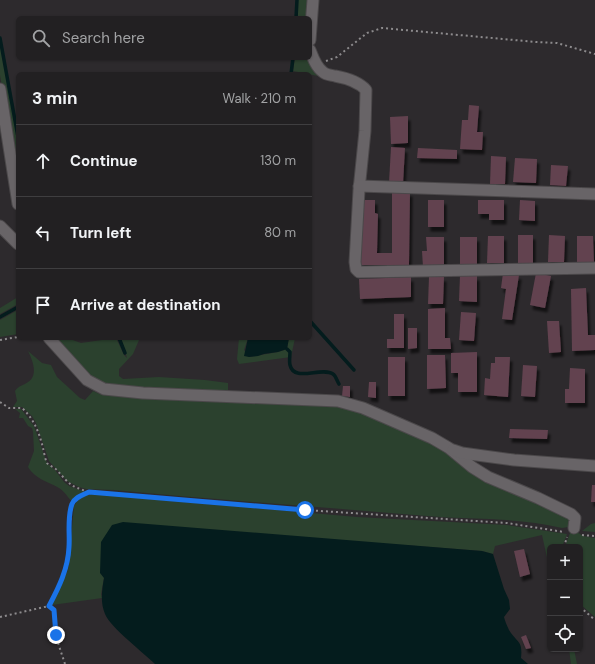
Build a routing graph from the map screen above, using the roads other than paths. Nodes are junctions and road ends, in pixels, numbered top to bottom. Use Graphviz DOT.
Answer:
graph roads {
  1 [pos="313,0"];
  2 [pos="312,16"];
  3 [pos="312,55"];
  4 [pos="0,89"];
  5 [pos="359,186"];
  6 [pos="16,191"];
  7 [pos="595,194"];
  8 [pos="0,226"];
  9 [pos="16,242"];
  10 [pos="595,268"];
  11 [pos="51,340"];
  12 [pos="449,448"];
  13 [pos="595,466"];
  14 [pos="572,530"];
  1 -- 2 [label="street"];
  3 -- 5 [label="street"];
  4 -- 6 [label="street"];
  5 -- 7 [label="street"];
  5 -- 10 [label="street"];
  8 -- 9 [label="street"];
  11 -- 12 [label="street"];
  12 -- 13 [label="street"];
  12 -- 14 [label="street"];
}
